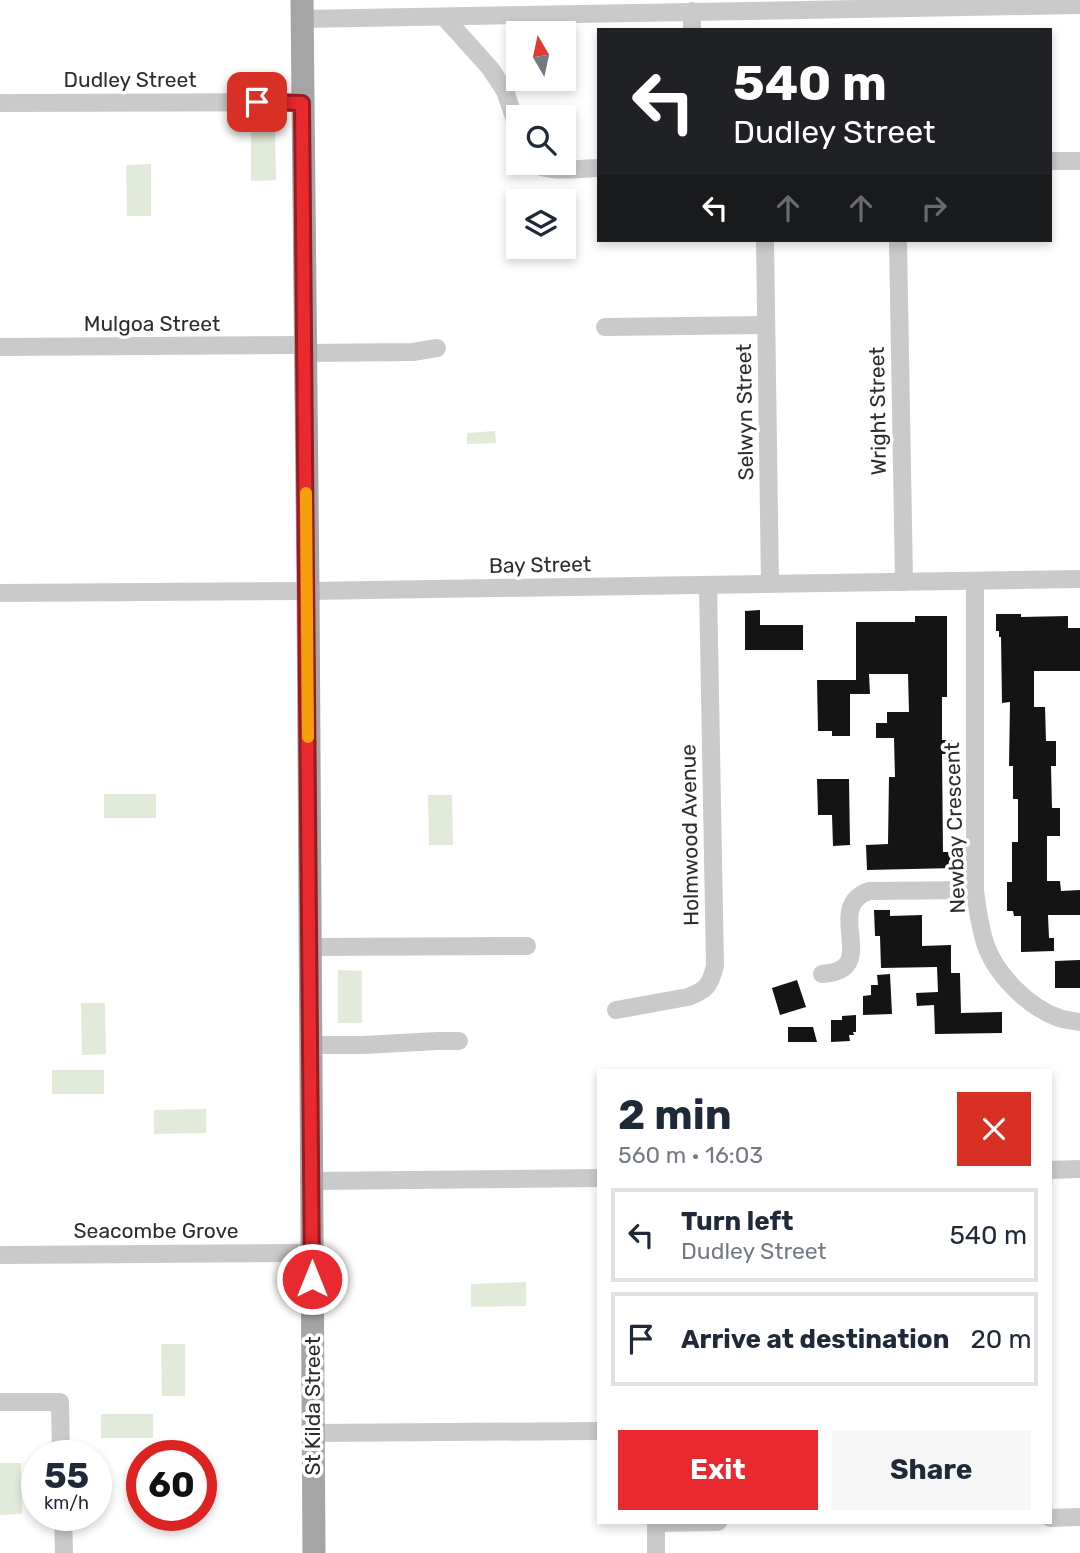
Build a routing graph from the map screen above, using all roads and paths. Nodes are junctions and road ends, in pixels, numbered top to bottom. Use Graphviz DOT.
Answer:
graph roads {
  1 [pos="934,4"];
  2 [pos="1080,5"];
  3 [pos="302,9"];
  4 [pos="692,11"];
  5 [pos="444,17"];
  6 [pos="692,28"];
  7 [pos="0,103"];
  8 [pos="302,103"];
  9 [pos="510,105"];
  10 [pos="1052,161"];
  11 [pos="1080,161"];
  12 [pos="576,168"];
  13 [pos="597,168"];
  14 [pos="765,242"];
  15 [pos="898,242"];
  16 [pos="766,325"];
  17 [pos="605,327"];
  18 [pos="0,347"];
  19 [pos="437,348"];
  20 [pos="305,349"];
  21 [pos="1080,579"];
  22 [pos="975,581"];
  23 [pos="904,582"];
  24 [pos="770,584"];
  25 [pos="708,585"];
  26 [pos="307,591"];
  27 [pos="0,593"];
  28 [pos="975,890"];
  29 [pos="527,946"];
  30 [pos="310,947"];
  31 [pos="822,974"];
  32 [pos="616,1010"];
  33 [pos="1080,1022"];
  34 [pos="459,1041"];
  35 [pos="311,1045"];
  36 [pos="1052,1170"];
  37 [pos="1080,1170"];
  38 [pos="597,1178"];
  39 [pos="312,1181"];
  40 [pos="312,1253"];
  41 [pos="0,1255"];
  42 [pos="0,1402"];
  43 [pos="597,1431"];
  44 [pos="313,1433"];
  45 [pos="61,1440"];
  46 [pos="1080,1517"];
  47 [pos="1052,1518"];
  48 [pos="656,1524"];
  49 [pos="63,1531"];
  50 [pos="64,1553"];
  51 [pos="313,1553"];
  52 [pos="656,1553"];
  1 -- 2 [label="street"];
  1 -- 4 [label="street"];
  3 -- 5 [label="street"];
  3 -- 8 [label="main road, St Kilda Street"];
  4 -- 5 [label="street"];
  4 -- 6 [label="street"];
  5 -- 9 [label="street"];
  7 -- 8 [label="street, Dudley Street"];
  8 -- 20 [label="main road, St Kilda Street"];
  10 -- 11 [label="street"];
  12 -- 13 [label="street"];
  14 -- 16 [label="street, Selwyn Street"];
  15 -- 23 [label="street, Wright Street"];
  16 -- 17 [label="street"];
  16 -- 24 [label="street, Selwyn Street"];
  18 -- 20 [label="street, Mulgoa Street"];
  19 -- 20 [label="street, Mulgoa Street"];
  20 -- 26 [label="main road, St Kilda Street"];
  21 -- 22 [label="street, Bay Street"];
  22 -- 23 [label="street, Bay Street"];
  22 -- 28 [label="street, Newbay Crescent"];
  23 -- 24 [label="street, Bay Street"];
  24 -- 25 [label="street, Bay Street"];
  25 -- 26 [label="street, Bay Street"];
  25 -- 32 [label="street, Holmwood Avenue"];
  26 -- 27 [label="street, Bay Street"];
  26 -- 30 [label="main road, St Kilda Street"];
  28 -- 31 [label="street"];
  28 -- 33 [label="street, Newbay Crescent"];
  29 -- 30 [label="street"];
  30 -- 35 [label="main road, St Kilda Street"];
  34 -- 35 [label="street"];
  35 -- 39 [label="main road, St Kilda Street"];
  36 -- 37 [label="street"];
  38 -- 39 [label="street"];
  39 -- 40 [label="main road, St Kilda Street"];
  40 -- 41 [label="street, Seacombe Grove"];
  40 -- 44 [label="main road, St Kilda Street"];
  42 -- 45 [label="street"];
  43 -- 44 [label="street"];
  44 -- 51 [label="main road, St Kilda Street"];
  46 -- 47 [label="street"];
  48 -- 52 [label="street"];
  49 -- 50 [label="street"];
}
